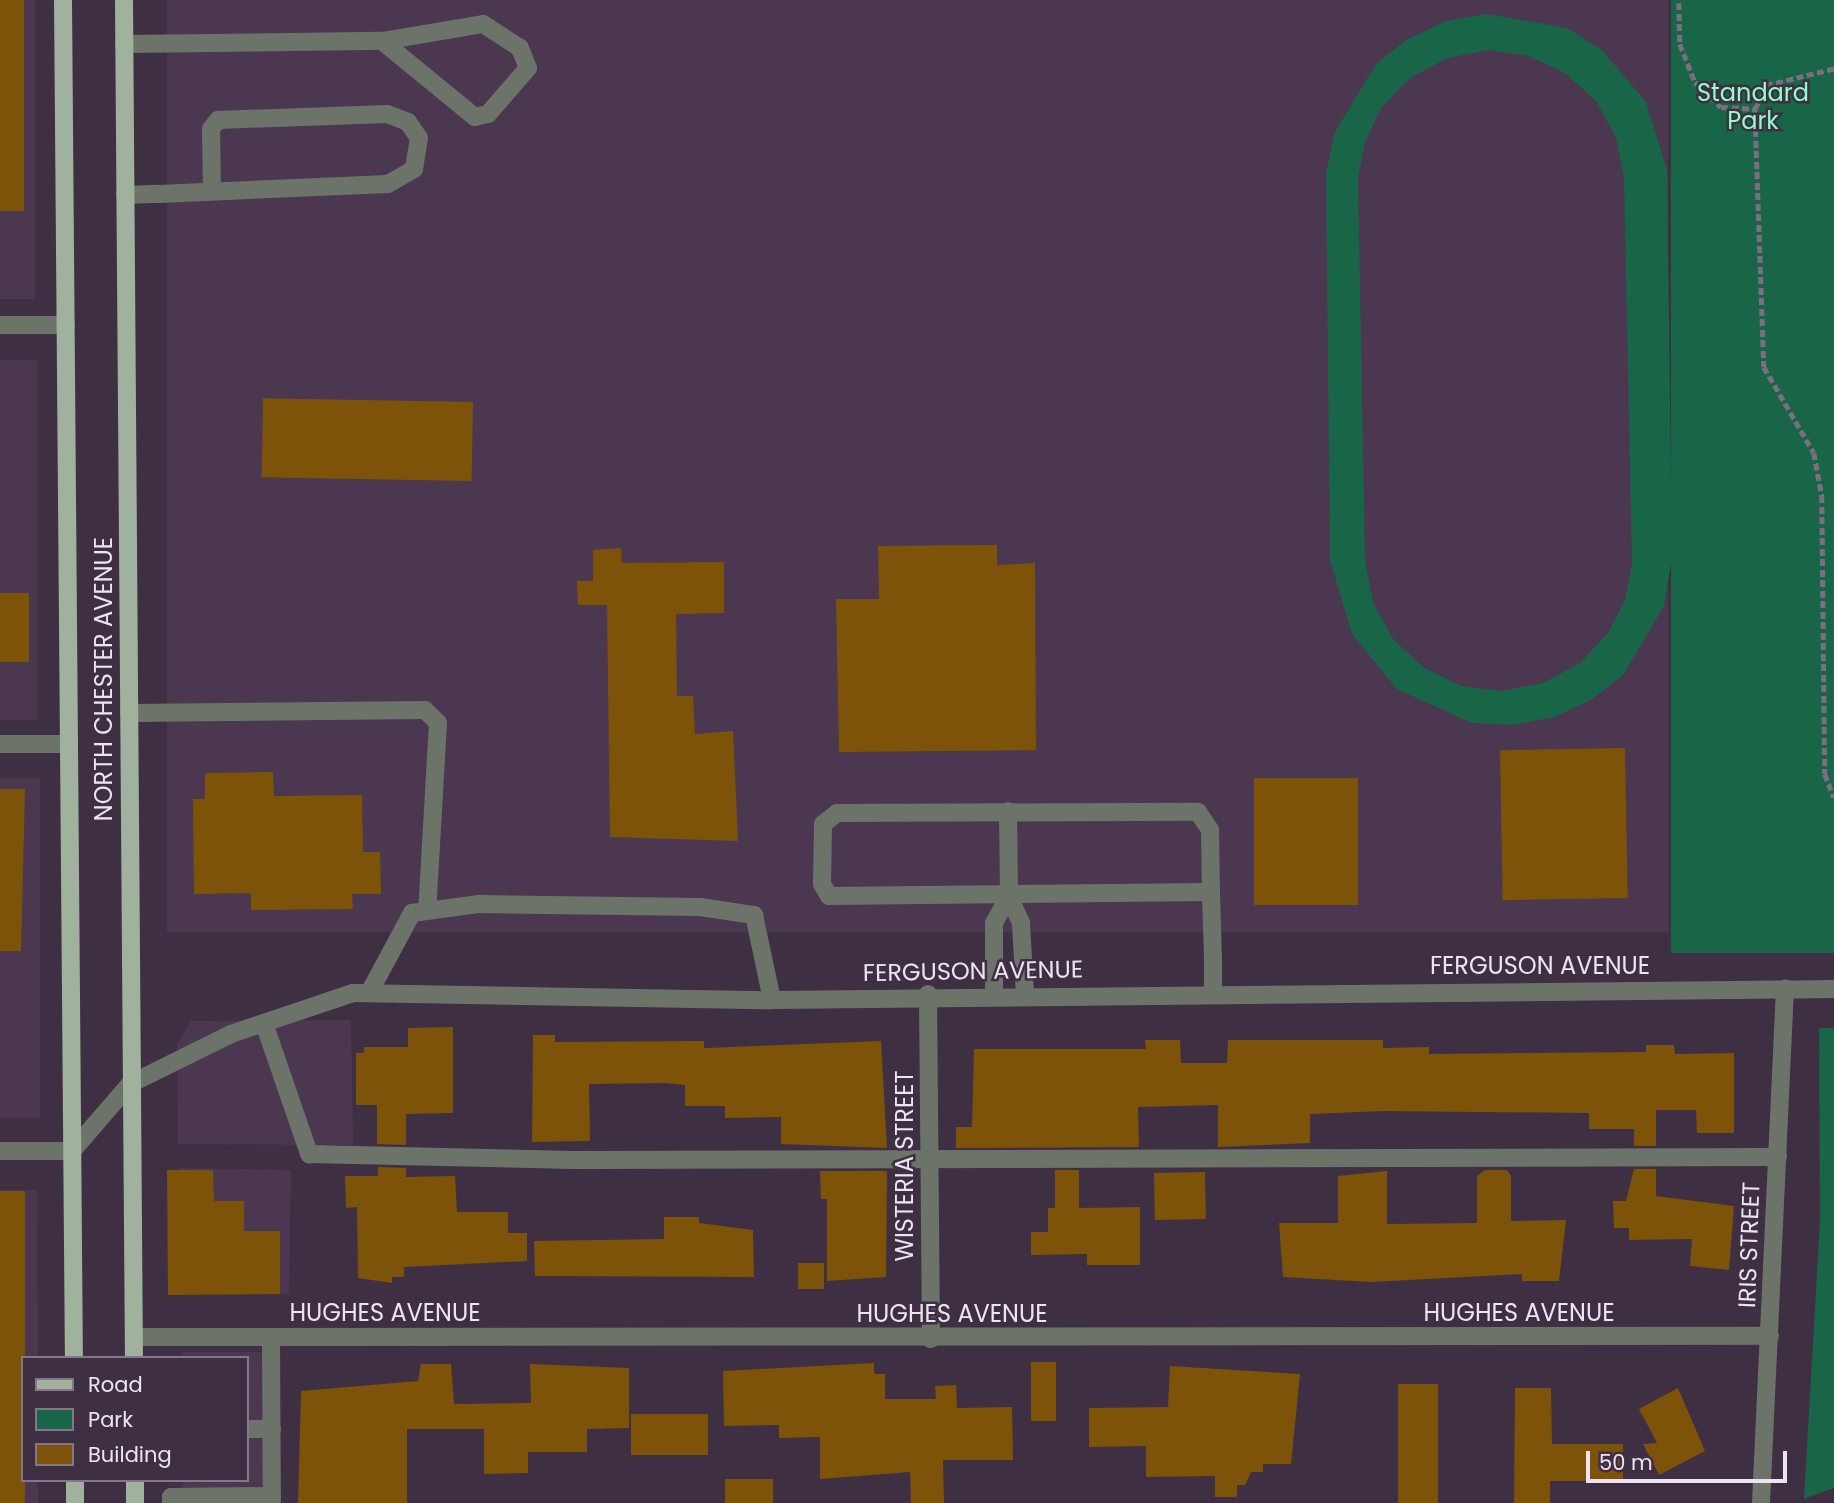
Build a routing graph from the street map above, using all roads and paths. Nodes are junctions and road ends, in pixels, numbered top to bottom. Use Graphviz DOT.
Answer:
graph roads {
  1 [pos="64,0"];
  2 [pos="124,0"];
  3 [pos="1679,3"];
  4 [pos="382,41"];
  5 [pos="124,44"];
  6 [pos="1834,69"];
  7 [pos="1755,109"];
  8 [pos="212,191"];
  9 [pos="125,195"];
  10 [pos="0,325"];
  11 [pos="66,325"];
  12 [pos="130,713"];
  13 [pos="0,744"];
  14 [pos="69,744"];
  15 [pos="1834,797"];
  16 [pos="1008,811"];
  17 [pos="1212,892"];
  18 [pos="1009,896"];
  19 [pos="427,911"];
  20 [pos="1785,989"];
  21 [pos="1834,989"];
  22 [pos="1213,992"];
  23 [pos="369,993"];
  24 [pos="928,994"];
  25 [pos="994,994"];
  26 [pos="1025,994"];
  27 [pos="772,1000"];
  28 [pos="264,1023"];
  29 [pos="130,1084"];
  30 [pos="0,1151"];
  31 [pos="72,1152"];
  32 [pos="1778,1157"];
  33 [pos="930,1158"];
  34 [pos="1770,1336"];
  35 [pos="134,1337"];
  36 [pos="271,1337"];
  37 [pos="931,1339"];
  38 [pos="74,1356"];
  39 [pos="134,1356"];
  40 [pos="248,1429"];
  41 [pos="272,1429"];
  42 [pos="75,1482"];
  43 [pos="135,1482"];
  44 [pos="272,1499"];
  45 [pos="75,1503"];
  46 [pos="135,1503"];
  47 [pos="172,1503"];
  48 [pos="1761,1503"];
  1 -- 11 [label="main road, NORTH CHESTER AVENUE"];
  2 -- 5 [label="main road, NORTH CHESTER AVENUE"];
  3 -- 7 [label="path"];
  4 -- 4 [label="street"];
  4 -- 5 [label="street"];
  5 -- 9 [label="main road, NORTH CHESTER AVENUE"];
  6 -- 7 [label="path"];
  7 -- 15 [label="path"];
  8 -- 8 [label="street"];
  8 -- 9 [label="street"];
  9 -- 12 [label="main road, NORTH CHESTER AVENUE"];
  10 -- 11 [label="street"];
  11 -- 14 [label="main road, NORTH CHESTER AVENUE"];
  12 -- 19 [label="street"];
  12 -- 29 [label="main road, NORTH CHESTER AVENUE"];
  13 -- 14 [label="street"];
  14 -- 31 [label="main road, NORTH CHESTER AVENUE"];
  16 -- 17 [label="street"];
  16 -- 18 [label="street"];
  16 -- 18 [label="street"];
  17 -- 18 [label="street"];
  17 -- 22 [label="street"];
  18 -- 25 [label="street"];
  18 -- 26 [label="street"];
  19 -- 23 [label="street"];
  19 -- 27 [label="street"];
  20 -- 21 [label="street, FERGUSON AVENUE"];
  20 -- 22 [label="street, FERGUSON AVENUE"];
  20 -- 32 [label="street, IRIS STREET"];
  22 -- 26 [label="street, FERGUSON AVENUE"];
  23 -- 27 [label="street, FERGUSON AVENUE"];
  23 -- 28 [label="street, FERGUSON AVENUE"];
  24 -- 25 [label="street, FERGUSON AVENUE"];
  24 -- 27 [label="street, FERGUSON AVENUE"];
  24 -- 33 [label="street, WISTERIA STREET"];
  25 -- 26 [label="street, FERGUSON AVENUE"];
  28 -- 29 [label="street, FERGUSON AVENUE"];
  28 -- 33 [label="street"];
  29 -- 31 [label="street"];
  29 -- 35 [label="main road, NORTH CHESTER AVENUE"];
  30 -- 31 [label="street"];
  31 -- 38 [label="main road, NORTH CHESTER AVENUE"];
  32 -- 33 [label="street"];
  32 -- 34 [label="street, IRIS STREET"];
  33 -- 37 [label="street, WISTERIA STREET"];
  34 -- 37 [label="street, HUGHES AVENUE"];
  34 -- 48 [label="street, IRIS STREET"];
  35 -- 36 [label="street, HUGHES AVENUE"];
  35 -- 39 [label="main road, NORTH CHESTER AVENUE"];
  36 -- 37 [label="street, HUGHES AVENUE"];
  36 -- 41 [label="street"];
  40 -- 41 [label="street"];
  41 -- 44 [label="street"];
  42 -- 45 [label="main road"];
  43 -- 46 [label="main road"];
  44 -- 47 [label="street"];
}
